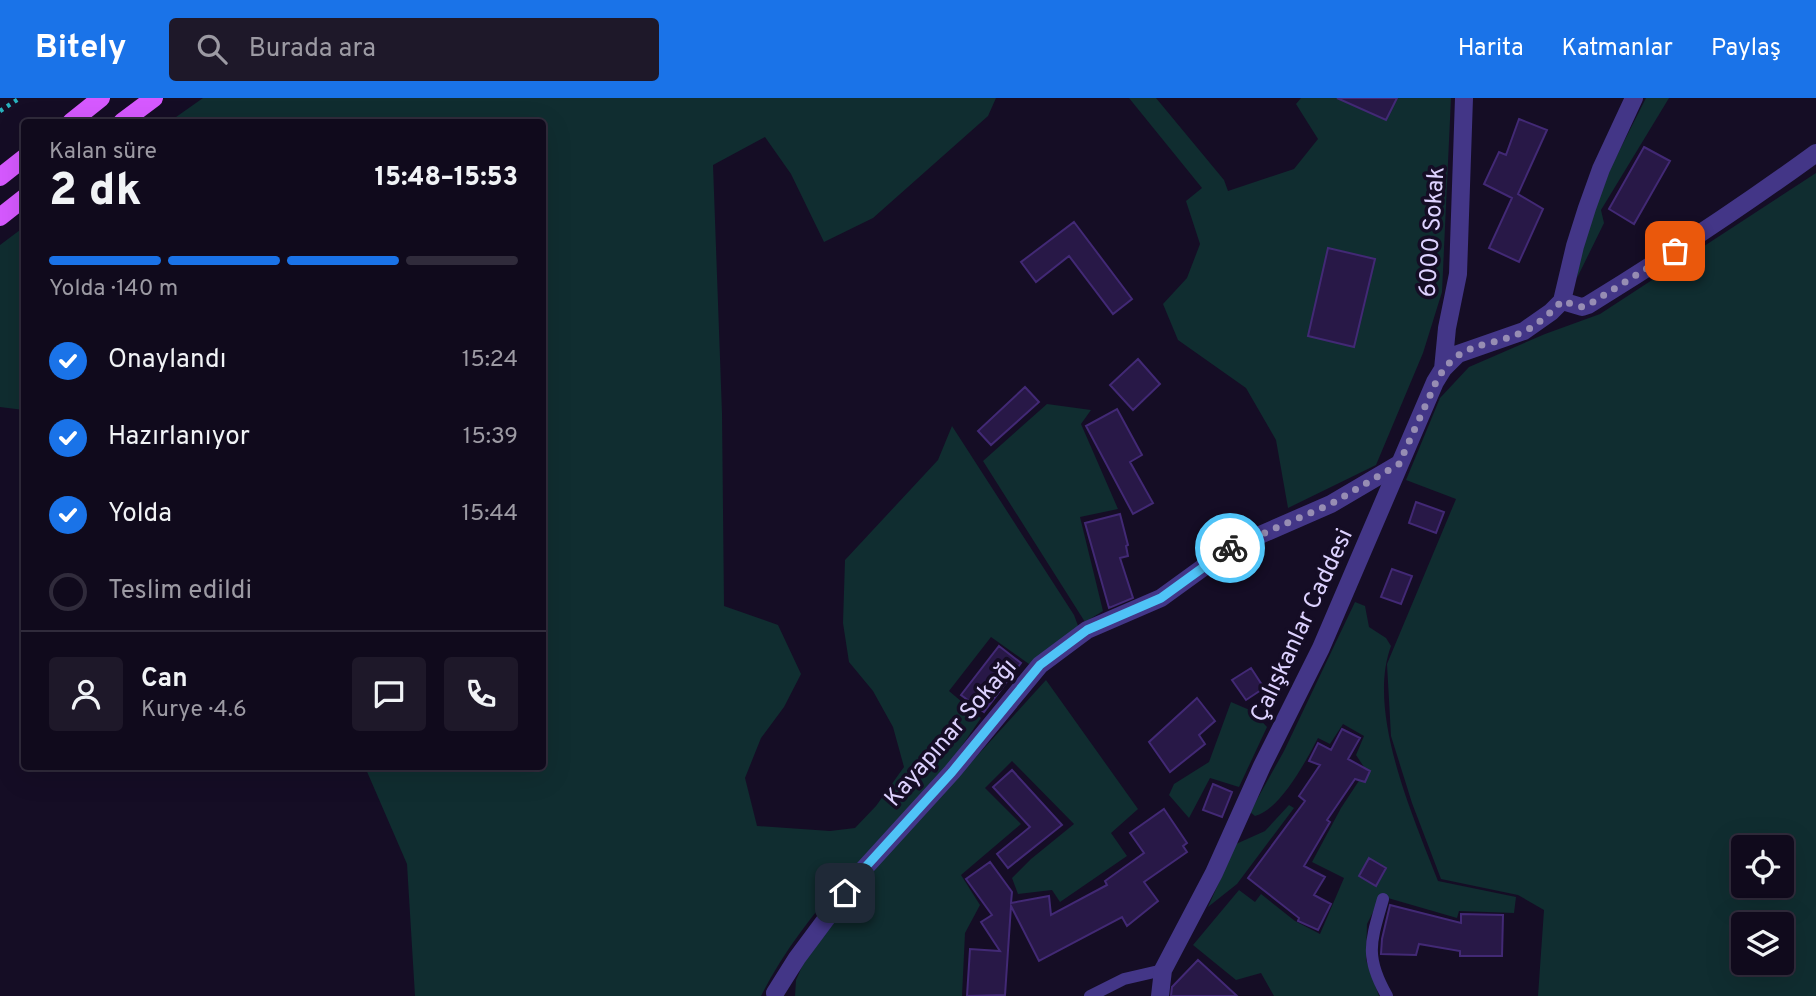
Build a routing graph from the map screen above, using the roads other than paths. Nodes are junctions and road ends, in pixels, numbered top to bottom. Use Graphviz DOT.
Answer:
graph roads {
  1 [pos="101,98"];
  2 [pos="154,98"];
  3 [pos="1464,98"];
  4 [pos="1634,98"];
  5 [pos="75,119"];
  6 [pos="126,119"];
  7 [pos="1816,153"];
  8 [pos="21,160"];
  9 [pos="0,177"];
  10 [pos="21,200"];
  11 [pos="0,218"];
  12 [pos="1562,301"];
  13 [pos="1443,369"];
  14 [pos="1399,464"];
  15 [pos="1383,899"];
  16 [pos="1163,971"];
  17 [pos="775,993"];
  18 [pos="1090,996"];
  19 [pos="1160,996"];
  20 [pos="1387,996"];
  1 -- 5 [label="main road"];
  2 -- 6 [label="main road"];
  3 -- 13 [label="street, 6000 Sokak"];
  4 -- 12 [label="street"];
  7 -- 12 [label="street"];
  8 -- 9 [label="main road"];
  10 -- 11 [label="main road"];
  12 -- 13 [label="street, Çalışkanlar Caddesi"];
  13 -- 14 [label="street, Çalışkanlar Caddesi"];
  14 -- 16 [label="street, Çalışkanlar Caddesi"];
  14 -- 17 [label="street, Kayapınar Sokağı"];
  15 -- 20 [label="lane"];
  16 -- 18 [label="lane"];
  16 -- 19 [label="street, Çalışkanlar Caddesi"];
}
